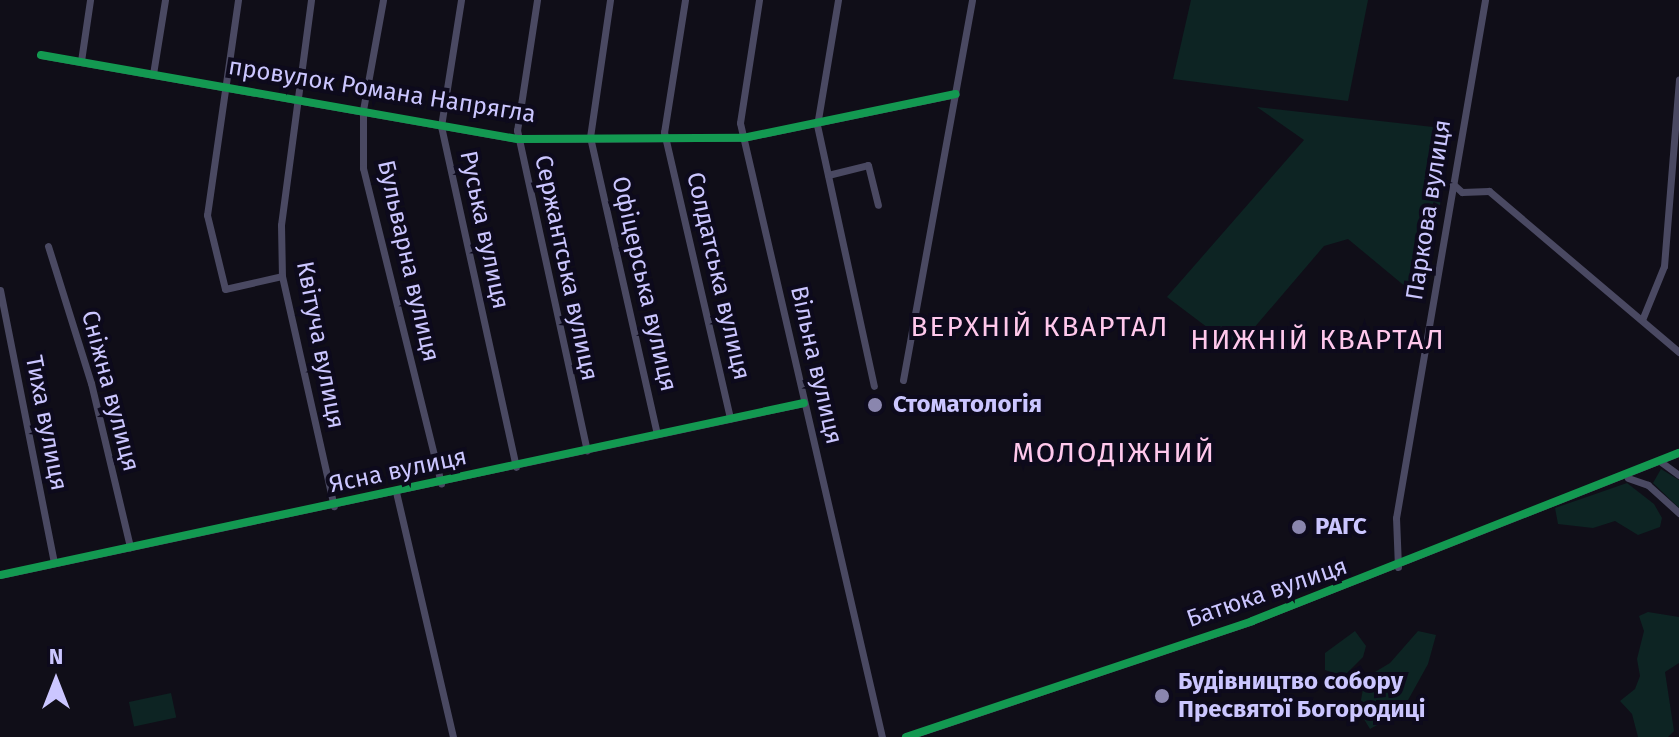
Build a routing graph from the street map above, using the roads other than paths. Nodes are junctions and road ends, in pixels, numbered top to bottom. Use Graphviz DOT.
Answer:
graph roads {
  1 [pos="90,0"];
  2 [pos="165,0"];
  3 [pos="238,0"];
  4 [pos="311,0"];
  5 [pos="383,0"];
  6 [pos="461,0"];
  7 [pos="537,0"];
  8 [pos="610,0"];
  9 [pos="685,0"];
  10 [pos="759,0"];
  11 [pos="838,0"];
  12 [pos="972,0"];
  13 [pos="1485,0"];
  14 [pos="41,55"];
  15 [pos="81,61"];
  16 [pos="153,74"];
  17 [pos="1679,80"];
  18 [pos="225,86"];
  19 [pos="956,94"];
  20 [pos="295,98"];
  21 [pos="363,110"];
  22 [pos="817,125"];
  23 [pos="441,126"];
  24 [pos="590,137"];
  25 [pos="743,138"];
  26 [pos="518,139"];
  27 [pos="667,141"];
  28 [pos="828,175"];
  29 [pos="1453,184"];
  30 [pos="878,205"];
  31 [pos="48,246"];
  32 [pos="282,276"];
  33 [pos="0,290"];
  34 [pos="1642,320"];
  35 [pos="1679,352"];
  36 [pos="903,380"];
  37 [pos="874,386"];
  38 [pos="804,403"];
  39 [pos="730,419"];
  40 [pos="657,434"];
  41 [pos="587,450"];
  42 [pos="1679,453"];
  43 [pos="1661,462"];
  44 [pos="516,467"];
  45 [pos="1679,475"];
  46 [pos="1626,477"];
  47 [pos="441,483"];
  48 [pos="396,492"];
  49 [pos="334,506"];
  50 [pos="1679,513"];
  51 [pos="130,547"];
  52 [pos="54,563"];
  53 [pos="1398,567"];
  54 [pos="0,575"];
  55 [pos="453,737"];
  56 [pos="882,737"];
  57 [pos="906,737"];
  1 -- 15 [label="street"];
  2 -- 16 [label="street"];
  3 -- 18 [label="street"];
  4 -- 20 [label="street, Квітуча вулиця"];
  5 -- 21 [label="street, Бульварна вулиця"];
  6 -- 23 [label="street, Руська вулиця"];
  7 -- 26 [label="street, Сержантська вулиця"];
  8 -- 24 [label="street, Офіцерська вулиця"];
  9 -- 27 [label="street, Солдатська вулиця"];
  10 -- 25 [label="street, Вільна вулиця"];
  11 -- 22 [label="street"];
  12 -- 19 [label="street"];
  13 -- 29 [label="street, Паркова вулиця"];
  14 -- 15 [label="street, провулок Романа Напрягла"];
  15 -- 16 [label="street, провулок Романа Напрягла"];
  16 -- 18 [label="street, провулок Романа Напрягла"];
  17 -- 34 [label="street"];
  18 -- 20 [label="street, провулок Романа Напрягла"];
  18 -- 32 [label="street"];
  19 -- 22 [label="street, провулок Романа Напрягла"];
  19 -- 36 [label="street"];
  20 -- 21 [label="street, провулок Романа Напрягла"];
  20 -- 32 [label="street, Квітуча вулиця"];
  21 -- 23 [label="street, провулок Романа Напрягла"];
  21 -- 47 [label="street, Бульварна вулиця"];
  22 -- 25 [label="street, провулок Романа Напрягла"];
  22 -- 28 [label="street"];
  23 -- 26 [label="street, провулок Романа Напрягла"];
  23 -- 44 [label="street, Руська вулиця"];
  24 -- 26 [label="street, провулок Романа Напрягла"];
  24 -- 27 [label="street, провулок Романа Напрягла"];
  24 -- 40 [label="street, Офіцерська вулиця"];
  25 -- 27 [label="street, провулок Романа Напрягла"];
  25 -- 38 [label="street, Вільна вулиця"];
  26 -- 41 [label="street, Сержантська вулиця"];
  27 -- 39 [label="street, Солдатська вулиця"];
  28 -- 30 [label="street"];
  28 -- 37 [label="street"];
  29 -- 34 [label="street"];
  29 -- 53 [label="street, Паркова вулиця"];
  31 -- 51 [label="street, Сніжна вулиця"];
  32 -- 49 [label="street, Квітуча вулиця"];
  33 -- 52 [label="street, Тиха вулиця"];
  34 -- 35 [label="street"];
  38 -- 39 [label="street, Ясна вулиця"];
  38 -- 56 [label="street, Вільна вулиця"];
  39 -- 40 [label="street, Ясна вулиця"];
  40 -- 41 [label="street, Ясна вулиця"];
  41 -- 44 [label="street, Ясна вулиця"];
  42 -- 43 [label="street, Батюка вулиця"];
  43 -- 45 [label="street"];
  43 -- 46 [label="street, Батюка вулиця"];
  44 -- 47 [label="street, Ясна вулиця"];
  46 -- 50 [label="street"];
  46 -- 53 [label="street, Батюка вулиця"];
  47 -- 48 [label="street, Ясна вулиця"];
  48 -- 49 [label="street, Ясна вулиця"];
  48 -- 55 [label="street"];
  49 -- 51 [label="street, Ясна вулиця"];
  51 -- 52 [label="street, Ясна вулиця"];
  52 -- 54 [label="street, Ясна вулиця"];
  53 -- 57 [label="street, Батюка вулиця"];
}
